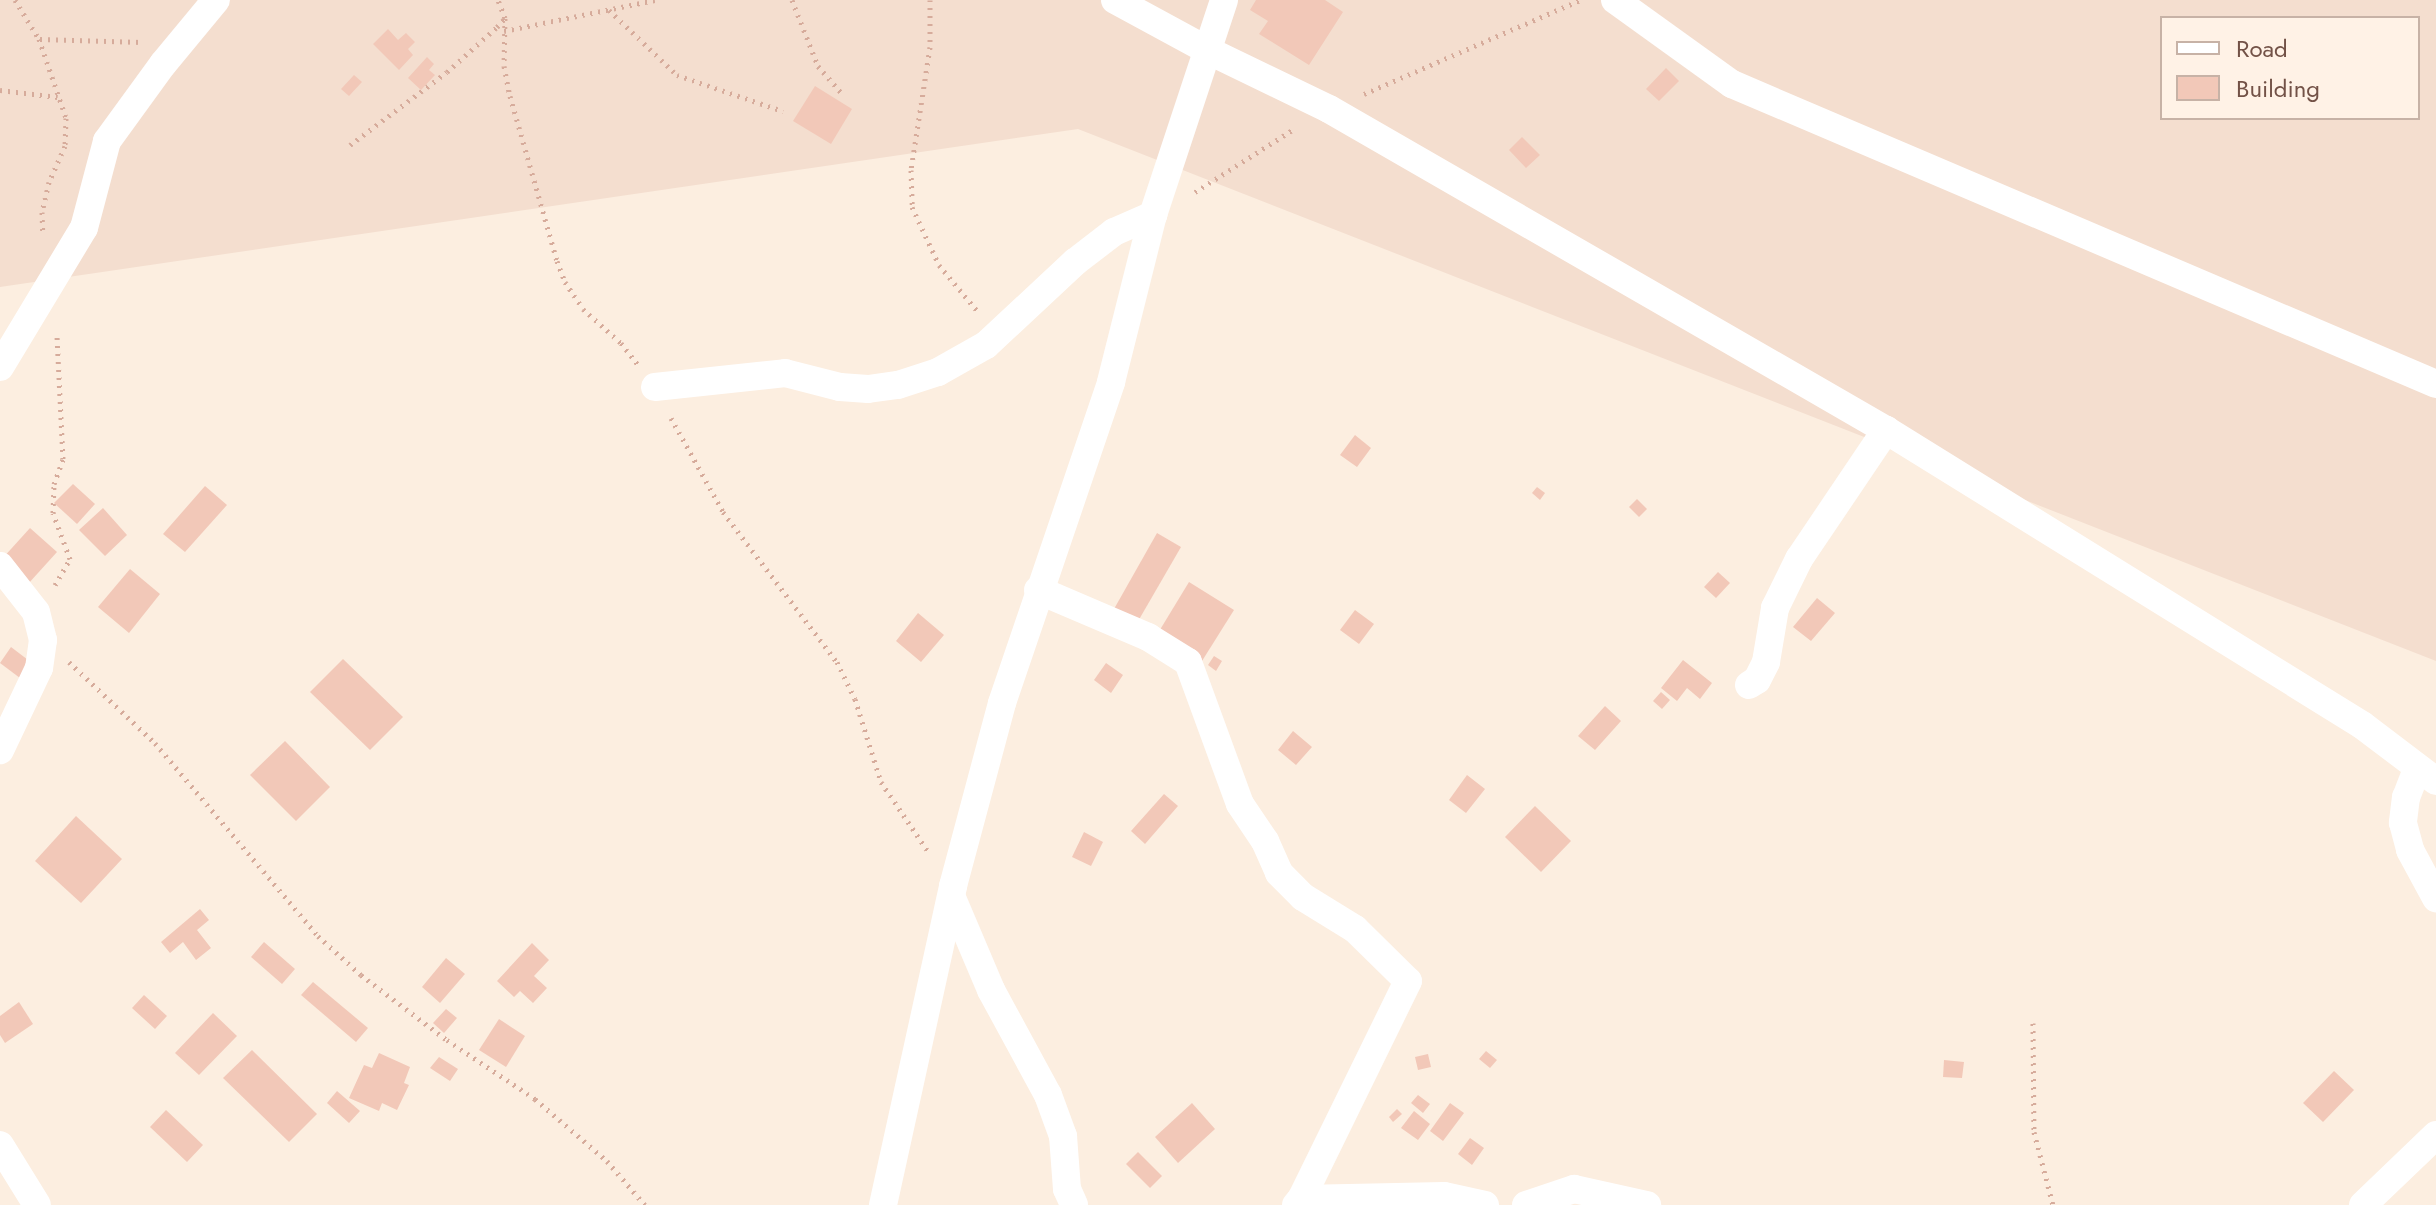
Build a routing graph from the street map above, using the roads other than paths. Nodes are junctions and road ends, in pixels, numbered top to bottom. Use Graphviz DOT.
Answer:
graph roads {
  1 [pos="216,0"];
  2 [pos="1115,0"];
  3 [pos="1224,0"];
  4 [pos="1615,0"];
  5 [pos="1209,51"];
  6 [pos="1153,215"];
  7 [pos="0,367"];
  8 [pos="2436,384"];
  9 [pos="655,387"];
  10 [pos="1886,430"];
  11 [pos="0,566"];
  12 [pos="1038,590"];
  13 [pos="1749,685"];
  14 [pos="0,750"];
  15 [pos="2426,775"];
  16 [pos="952,892"];
  17 [pos="2436,898"];
  18 [pos="2436,1135"];
  19 [pos="0,1145"];
  20 [pos="1299,1202"];
  21 [pos="37,1205"];
  22 [pos="883,1205"];
  23 [pos="1074,1205"];
  24 [pos="1485,1205"];
  25 [pos="1526,1205"];
  26 [pos="1647,1205"];
  27 [pos="2363,1205"];
  1 -- 7 [label="street"];
  2 -- 5 [label="street"];
  3 -- 5 [label="street"];
  4 -- 8 [label="street"];
  5 -- 6 [label="street"];
  5 -- 10 [label="street"];
  6 -- 9 [label="street"];
  6 -- 12 [label="street"];
  10 -- 13 [label="street"];
  10 -- 15 [label="street"];
  11 -- 14 [label="street"];
  12 -- 16 [label="street"];
  12 -- 20 [label="street"];
  15 -- 17 [label="street"];
  16 -- 22 [label="street"];
  16 -- 23 [label="street"];
  18 -- 27 [label="street"];
  19 -- 21 [label="street"];
  20 -- 24 [label="street"];
  25 -- 26 [label="street"];
}
